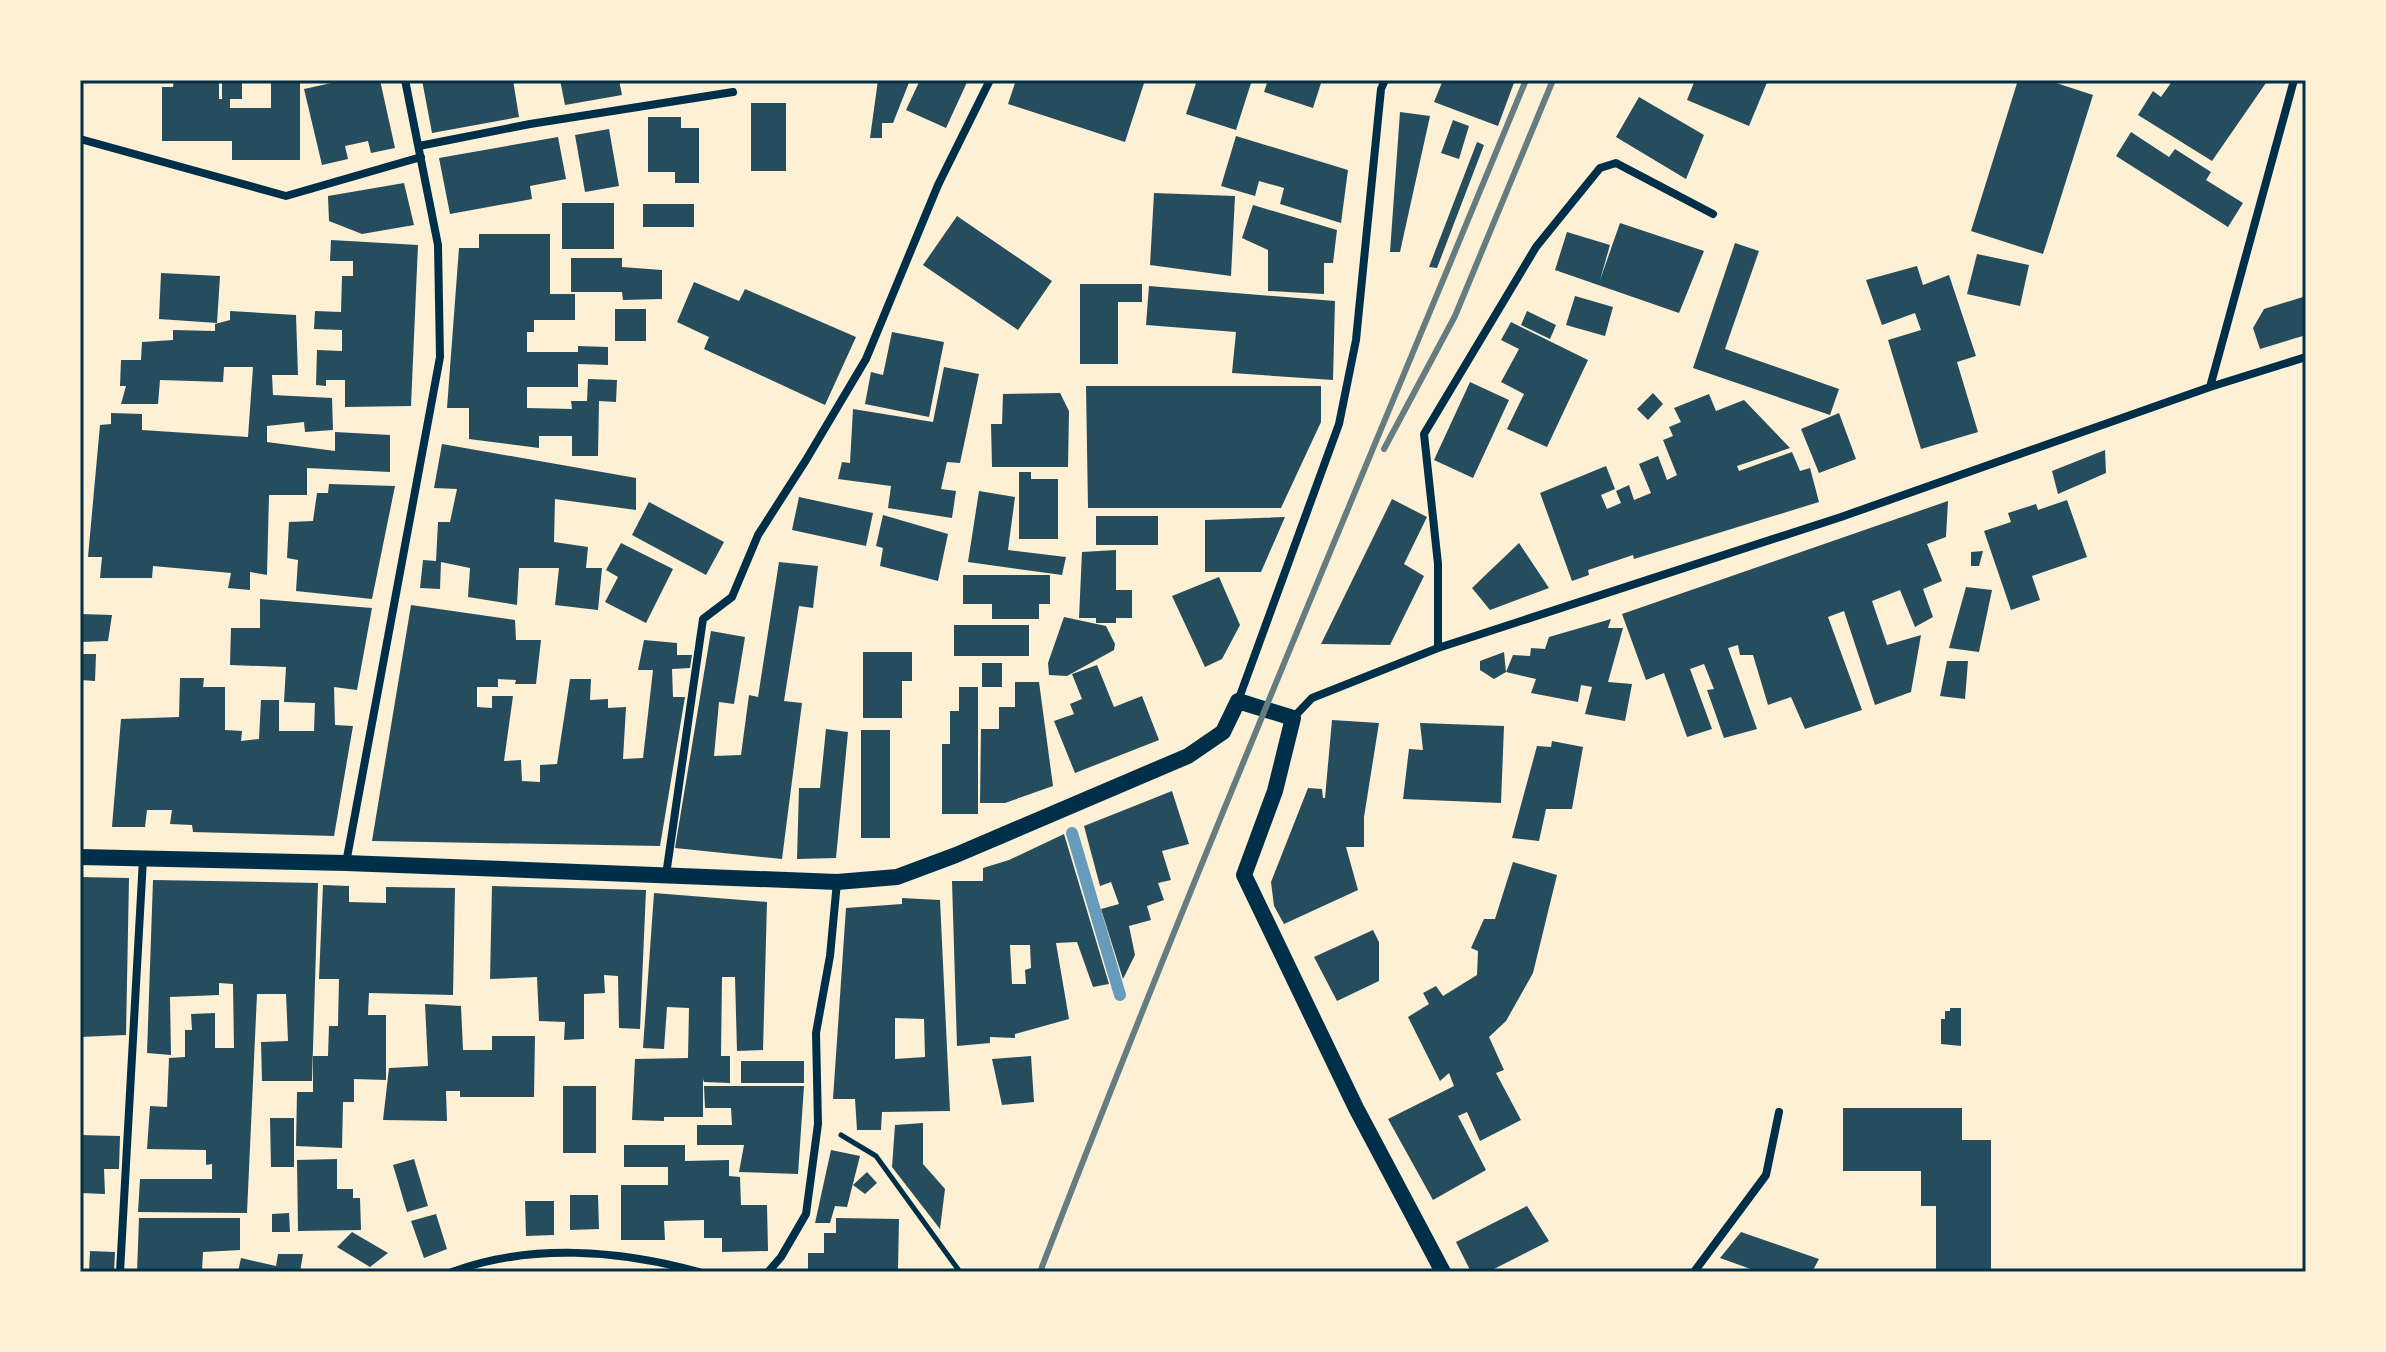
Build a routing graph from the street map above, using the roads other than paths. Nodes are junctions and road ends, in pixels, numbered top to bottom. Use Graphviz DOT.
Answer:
graph roads {
  1 [pos="405,80"];
  2 [pos="990,80"];
  3 [pos="1385,80"];
  4 [pos="2294,80"];
  5 [pos="733,92"];
  6 [pos="80,139"];
  7 [pos="419,146"];
  8 [pos="421,157"];
  9 [pos="1713,214"];
  10 [pos="2306,357"];
  11 [pos="2210,387"];
  12 [pos="1438,648"];
  13 [pos="1238,701"];
  14 [pos="1293,718"];
  15 [pos="80,857"];
  16 [pos="143,858"];
  17 [pos="346,863"];
  18 [pos="666,875"];
  19 [pos="837,882"];
  20 [pos="1779,1112"];
  21 [pos="120,1272"];
  22 [pos="452,1272"];
  23 [pos="699,1272"];
  24 [pos="768,1272"];
  25 [pos="1443,1272"];
  26 [pos="1694,1272"];
  1 -- 7 [label="street"];
  2 -- 18 [label="street"];
  3 -- 13 [label="street"];
  4 -- 11 [label="street"];
  5 -- 7 [label="street"];
  6 -- 8 [label="street"];
  7 -- 8 [label="street"];
  8 -- 17 [label="street"];
  9 -- 12 [label="street"];
  10 -- 11 [label="street"];
  11 -- 12 [label="street"];
  12 -- 14 [label="street"];
  13 -- 14 [label="main road"];
  13 -- 19 [label="main road"];
  14 -- 25 [label="main road"];
  15 -- 16 [label="main road"];
  16 -- 17 [label="main road"];
  16 -- 21 [label="street"];
  17 -- 18 [label="main road"];
  18 -- 19 [label="main road"];
  19 -- 24 [label="street"];
  20 -- 26 [label="street"];
  22 -- 23 [label="street"];
}
